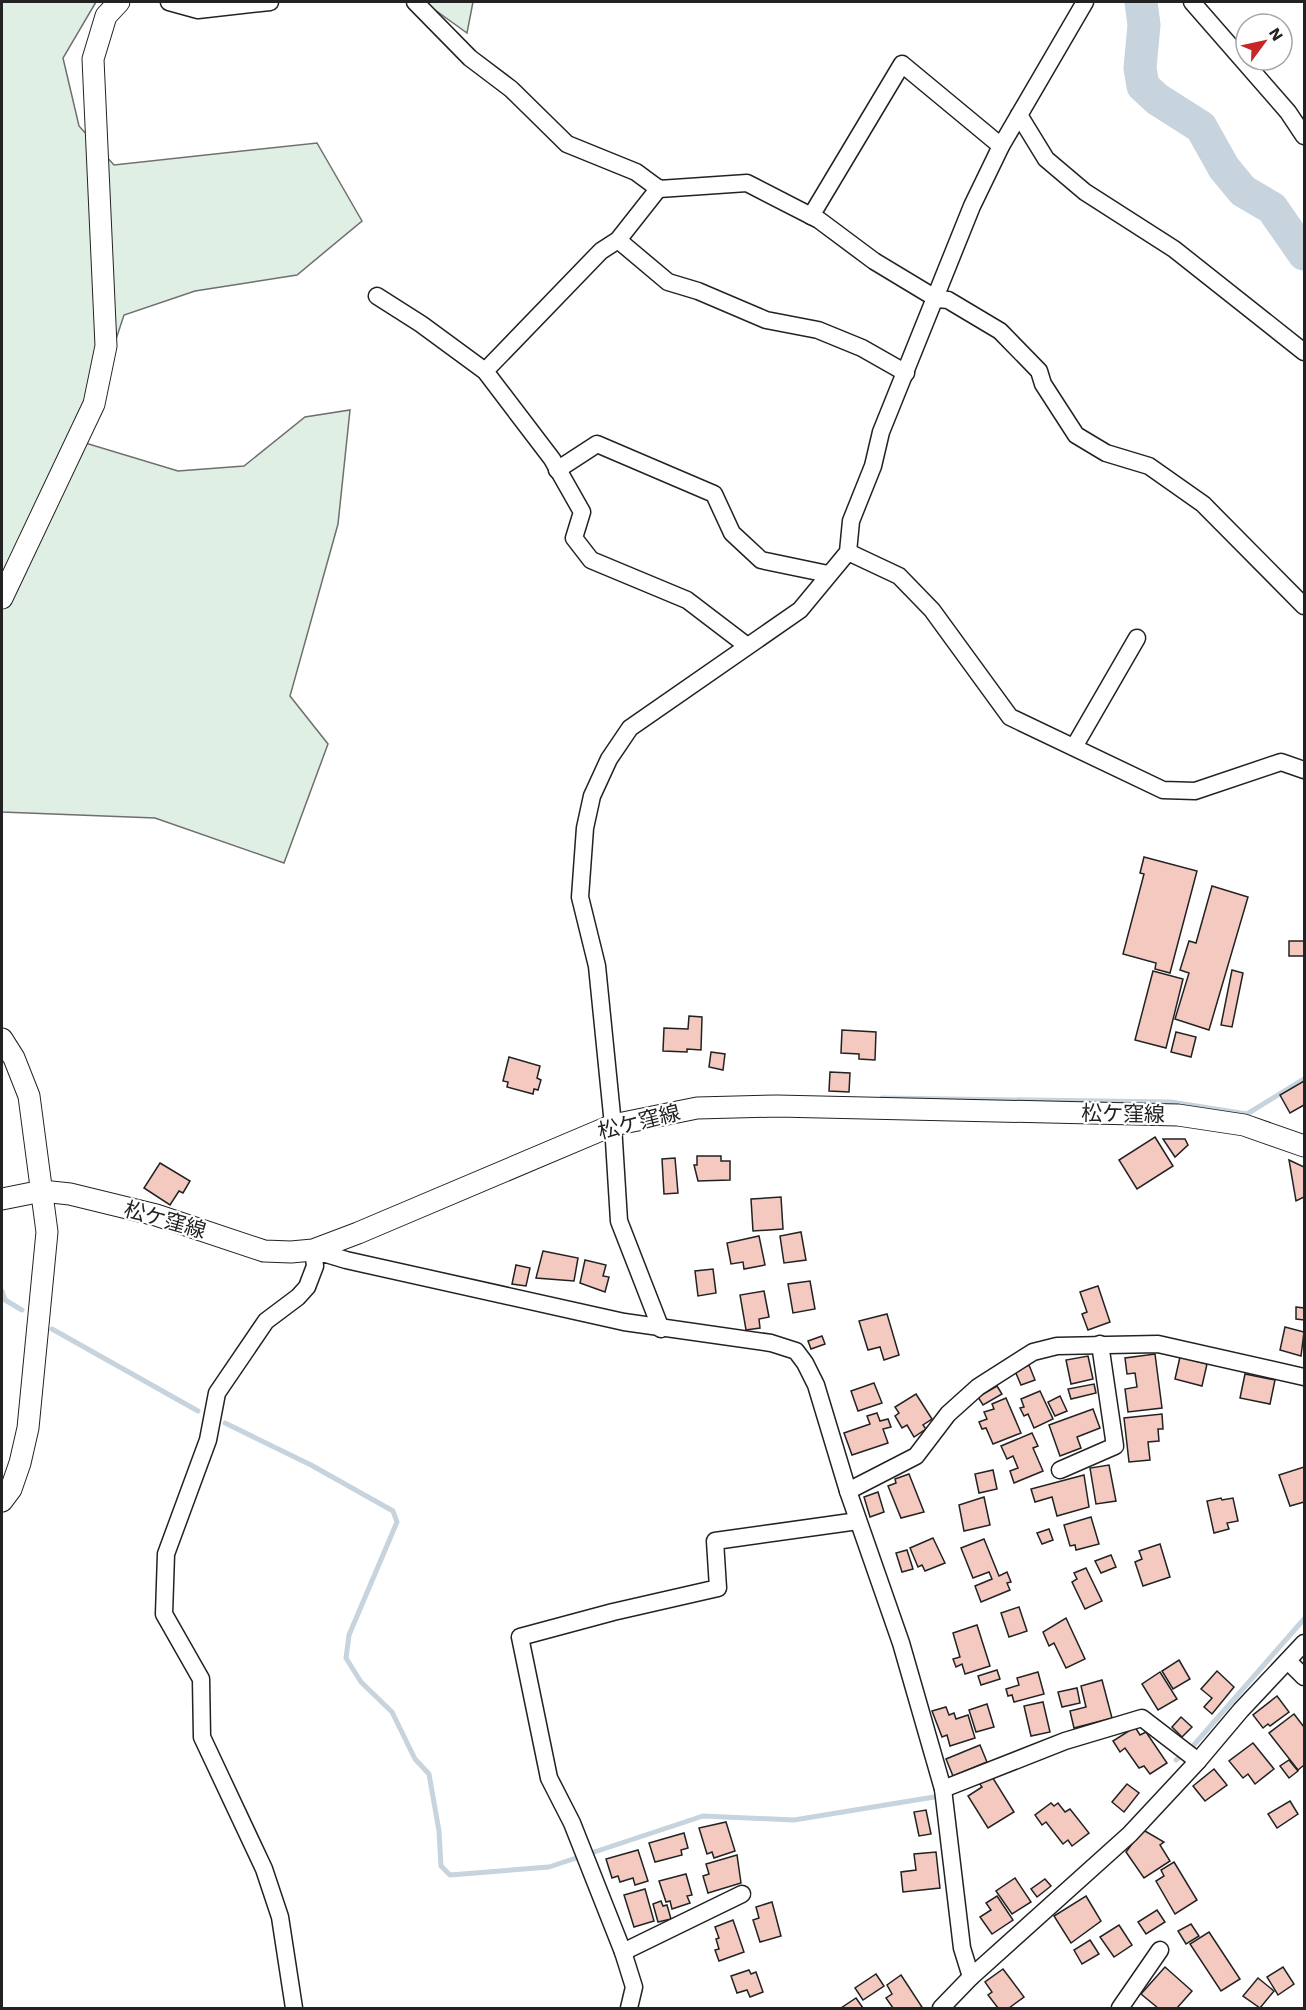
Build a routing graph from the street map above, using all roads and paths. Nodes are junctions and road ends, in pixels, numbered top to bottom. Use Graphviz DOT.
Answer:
graph roads {
  1 [pos="119,2"];
  2 [pos="169,2"];
  3 [pos="270,2"];
  4 [pos="415,2"];
  5 [pos="1085,2"];
  6 [pos="1192,2"];
  7 [pos="1019,115"];
  8 [pos="1305,136"];
  9 [pos="1001,146"];
  10 [pos="658,188"];
  11 [pos="811,216"];
  12 [pos="618,240"];
  13 [pos="377,296"];
  14 [pos="937,299"];
  15 [pos="1305,352"];
  16 [pos="485,371"];
  17 [pos="906,373"];
  18 [pos="558,470"];
  19 [pos="848,552"];
  20 [pos="828,574"];
  21 [pos="2,598"];
  22 [pos="1305,606"];
  23 [pos="1137,638"];
  24 [pos="746,645"];
  25 [pos="1074,747"];
  26 [pos="1305,770"];
  27 [pos="2,1039"];
  28 [pos="613,1125"];
  29 [pos="1305,1146"];
  30 [pos="42,1191"];
  31 [pos="2,1199"];
  32 [pos="313,1250"];
  33 [pos="661,1329"];
  34 [pos="1100,1344"];
  35 [pos="1305,1377"];
  36 [pos="1060,1470"];
  37 [pos="848,1491"];
  38 [pos="2,1501"];
  39 [pos="858,1521"];
  40 [pos="1305,1643"];
  41 [pos="1289,1662"];
  42 [pos="1305,1677"];
  43 [pos="1195,1758"];
  44 [pos="944,1795"];
  45 [pos="742,1894"];
  46 [pos="1160,1950"];
  47 [pos="623,1952"];
  48 [pos="972,1977"];
  49 [pos="951,2005"];
  50 [pos="294,2008"];
  51 [pos="629,2008"];
  52 [pos="1120,2008"];
  1 -- 21 [label="street"];
  2 -- 3 [label="street"];
  4 -- 10 [label="street"];
  5 -- 7 [label="street"];
  6 -- 8 [label="street"];
  7 -- 9 [label="street"];
  7 -- 15 [label="street"];
  9 -- 11 [label="street"];
  9 -- 14 [label="street"];
  10 -- 11 [label="street"];
  10 -- 12 [label="street"];
  11 -- 14 [label="street"];
  12 -- 16 [label="street"];
  12 -- 17 [label="street"];
  13 -- 16 [label="street"];
  14 -- 17 [label="street"];
  14 -- 22 [label="street"];
  16 -- 18 [label="street"];
  17 -- 19 [label="street"];
  18 -- 20 [label="street"];
  18 -- 24 [label="street"];
  19 -- 20 [label="street"];
  19 -- 25 [label="street"];
  20 -- 24 [label="street"];
  23 -- 25 [label="street"];
  24 -- 28 [label="street"];
  25 -- 26 [label="street"];
  27 -- 30 [label="street"];
  28 -- 29 [label="street, 松ケ窪線"];
  28 -- 32 [label="street, 松ケ窪線"];
  28 -- 33 [label="street"];
  30 -- 31 [label="street, 松ケ窪線"];
  30 -- 32 [label="street, 松ケ窪線"];
  30 -- 38 [label="street"];
  32 -- 33 [label="street"];
  32 -- 50 [label="street"];
  33 -- 37 [label="street"];
  34 -- 35 [label="street"];
  34 -- 36 [label="street"];
  34 -- 37 [label="street"];
  37 -- 39 [label="street"];
  39 -- 44 [label="street"];
  39 -- 47 [label="street"];
  40 -- 41 [label="street"];
  41 -- 42 [label="street"];
  41 -- 43 [label="street"];
  43 -- 44 [label="street"];
  43 -- 48 [label="street"];
  44 -- 48 [label="street"];
  45 -- 47 [label="street"];
  46 -- 52 [label="street"];
  47 -- 51 [label="street"];
  48 -- 49 [label="street"];
}
